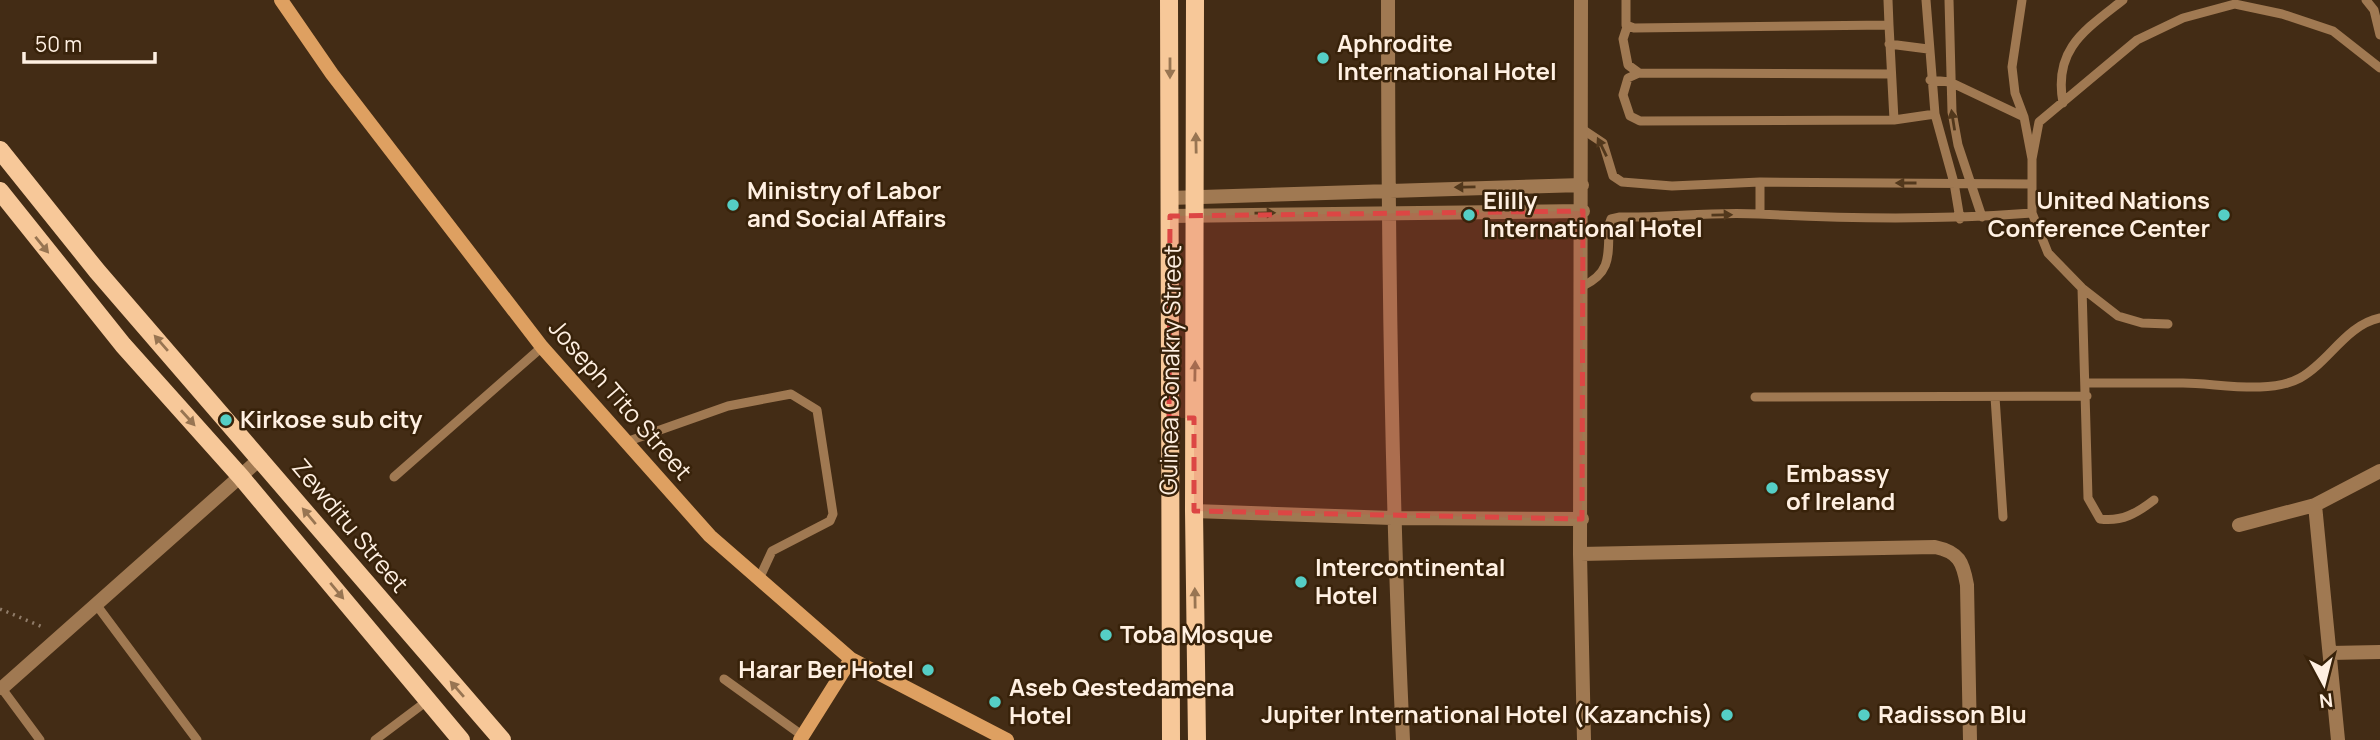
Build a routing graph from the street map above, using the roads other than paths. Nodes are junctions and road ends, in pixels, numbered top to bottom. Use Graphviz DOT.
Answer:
graph roads {
  1 [pos="281,0"];
  2 [pos="1169,0"];
  3 [pos="1195,0"];
  4 [pos="1388,0"];
  5 [pos="1581,0"];
  6 [pos="1626,0"];
  7 [pos="1888,0"];
  8 [pos="1926,0"];
  9 [pos="1950,0"];
  10 [pos="2022,0"];
  11 [pos="2123,0"];
  12 [pos="2366,0"];
  13 [pos="1889,25"];
  14 [pos="1627,27"];
  15 [pos="2380,35"];
  16 [pos="1889,44"];
  17 [pos="1928,49"];
  18 [pos="2380,68"];
  19 [pos="1639,73"];
  20 [pos="1891,74"];
  21 [pos="1930,80"];
  22 [pos="1950,82"];
  23 [pos="2063,103"];
  24 [pos="1935,114"];
  25 [pos="2024,117"];
  26 [pos="1894,120"];
  27 [pos="1582,129"];
  28 [pos="0,150"];
  29 [pos="2032,159"];
  30 [pos="1760,182"];
  31 [pos="1954,183"];
  32 [pos="1974,184"];
  33 [pos="2032,184"];
  34 [pos="1582,185"];
  35 [pos="1388,189"];
  36 [pos="0,191"];
  37 [pos="1197,206"];
  38 [pos="1170,207"];
  39 [pos="1387,211"];
  40 [pos="1583,211"];
  41 [pos="2032,213"];
  42 [pos="1760,214"];
  43 [pos="1982,216"];
  44 [pos="1960,219"];
  45 [pos="1583,286"];
  46 [pos="2082,288"];
  47 [pos="2380,318"];
  48 [pos="2168,324"];
  49 [pos="542,347"];
  50 [pos="2087,383"];
  51 [pos="2087,396"];
  52 [pos="1755,397"];
  53 [pos="1995,397"];
  54 [pos="1169,418"];
  55 [pos="1194,418"];
  56 [pos="626,442"];
  57 [pos="261,458"];
  58 [pos="2380,471"];
  59 [pos="241,477"];
  60 [pos="394,477"];
  61 [pos="2154,500"];
  62 [pos="2315,505"];
  63 [pos="1194,511"];
  64 [pos="2003,517"];
  65 [pos="1392,518"];
  66 [pos="1582,519"];
  67 [pos="2239,525"];
  68 [pos="1580,554"];
  69 [pos="759,579"];
  70 [pos="95,603"];
  71 [pos="2380,652"];
  72 [pos="2330,653"];
  73 [pos="851,659"];
  74 [pos="724,678"];
  75 [pos="1,688"];
  76 [pos="427,701"];
  77 [pos="802,738"];
  78 [pos="40,740"];
  79 [pos="197,740"];
  80 [pos="375,740"];
  81 [pos="461,740"];
  82 [pos="502,740"];
  83 [pos="1007,740"];
  84 [pos="1171,740"];
  85 [pos="1197,740"];
  86 [pos="1403,740"];
  87 [pos="1584,740"];
  88 [pos="1970,740"];
  89 [pos="2338,740"];
  1 -- 49 [label="main road, Joseph Tito Street"];
  2 -- 38 [label="main road, Guinea Conakry Street, one-way"];
  37 -- 3 [label="main road, Guinea Conakry Street, one-way"];
  4 -- 35 [label="street"];
  5 -- 27 [label="street"];
  6 -- 14 [label="lane"];
  7 -- 13 [label="lane"];
  8 -- 17 [label="lane"];
  9 -- 22 [label="lane"];
  10 -- 25 [label="lane"];
  11 -- 23 [label="lane"];
  12 -- 15 [label="lane"];
  13 -- 14 [label="lane"];
  13 -- 16 [label="lane"];
  14 -- 19 [label="lane"];
  16 -- 17 [label="lane"];
  16 -- 20 [label="lane"];
  17 -- 21 [label="lane"];
  18 -- 23 [label="lane"];
  19 -- 20 [label="lane"];
  19 -- 26 [label="lane"];
  20 -- 26 [label="lane"];
  21 -- 22 [label="lane"];
  21 -- 24 [label="lane"];
  22 -- 25 [label="lane"];
  32 -- 22 [label="lane, one-way"];
  23 -- 29 [label="lane"];
  24 -- 26 [label="lane"];
  24 -- 31 [label="lane"];
  25 -- 29 [label="lane"];
  30 -- 27 [label="lane, one-way"];
  27 -- 34 [label="street"];
  57 -- 28 [label="main road, Zewditu Street, one-way"];
  29 -- 33 [label="lane"];
  31 -- 30 [label="lane, one-way"];
  30 -- 42 [label="lane"];
  31 -- 32 [label="lane"];
  31 -- 44 [label="lane"];
  32 -- 33 [label="lane"];
  32 -- 43 [label="lane"];
  33 -- 41 [label="lane"];
  34 -- 35 [label="street, one-way"];
  34 -- 40 [label="street"];
  35 -- 37 [label="street"];
  35 -- 39 [label="street"];
  36 -- 59 [label="main road, one-way"];
  37 -- 38 [label="street"];
  37 -- 39 [label="street, one-way"];
  55 -- 37 [label="main road, Guinea Conakry Street, one-way"];
  38 -- 54 [label="main road, Guinea Conakry Street"];
  39 -- 40 [label="street"];
  39 -- 65 [label="street"];
  40 -- 45 [label="street"];
  41 -- 43 [label="lane"];
  41 -- 46 [label="lane"];
  42 -- 44 [label="lane"];
  45 -- 42 [label="lane, one-way"];
  43 -- 44 [label="lane"];
  45 -- 66 [label="street"];
  46 -- 48 [label="lane"];
  46 -- 50 [label="lane"];
  47 -- 50 [label="lane"];
  49 -- 56 [label="main road, Joseph Tito Street"];
  49 -- 60 [label="lane"];
  50 -- 51 [label="lane"];
  51 -- 53 [label="lane"];
  51 -- 61 [label="lane"];
  52 -- 53 [label="lane"];
  53 -- 64 [label="lane"];
  54 -- 55 [label="main road"];
  54 -- 84 [label="main road, Guinea Conakry Street"];
  55 -- 63 [label="main road, Guinea Conakry Street"];
  56 -- 69 [label="main road, Joseph Tito Street"];
  56 -- 69 [label="lane"];
  57 -- 59 [label="street"];
  82 -- 57 [label="main road, Zewditu Street, one-way"];
  58 -- 62 [label="street"];
  59 -- 70 [label="street"];
  59 -- 76 [label="main road, one-way"];
  62 -- 67 [label="street"];
  62 -- 72 [label="street"];
  63 -- 65 [label="street"];
  85 -- 63 [label="main road, Guinea Conakry Street, one-way"];
  65 -- 66 [label="street"];
  65 -- 86 [label="street"];
  66 -- 68 [label="street"];
  68 -- 87 [label="street"];
  68 -- 88 [label="street"];
  69 -- 73 [label="main road, Joseph Tito Street"];
  70 -- 75 [label="street"];
  70 -- 79 [label="lane"];
  71 -- 72 [label="street"];
  72 -- 89 [label="street"];
  73 -- 77 [label="main road"];
  73 -- 83 [label="main road, Joseph Tito Street"];
  74 -- 77 [label="lane"];
  75 -- 78 [label="lane"];
  76 -- 80 [label="lane"];
  76 -- 81 [label="main road"];
}
